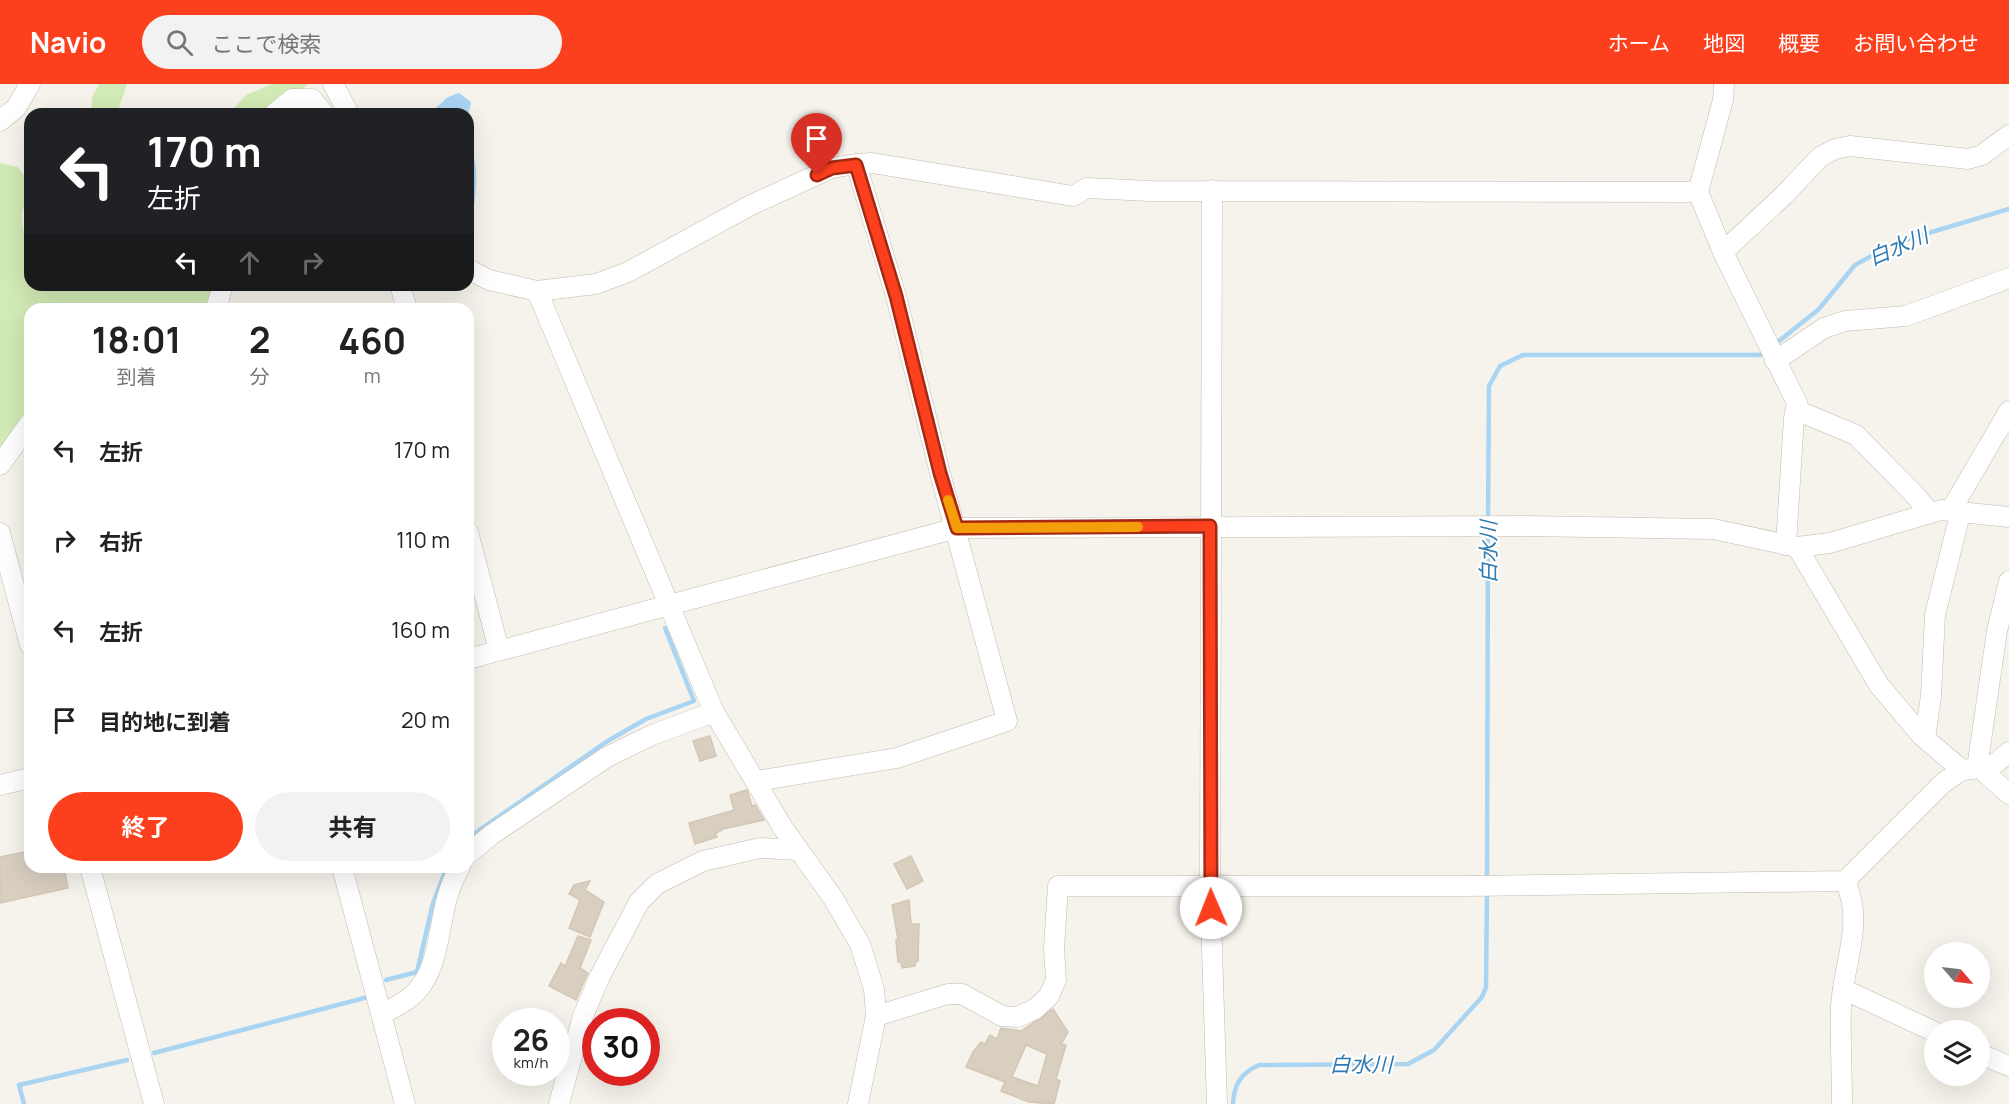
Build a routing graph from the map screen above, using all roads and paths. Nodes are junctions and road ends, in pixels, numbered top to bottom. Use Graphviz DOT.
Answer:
graph roads {
  1 [pos="30,84"];
  2 [pos="333,84"];
  3 [pos="1724,84"];
  4 [pos="281,108"];
  5 [pos="319,108"];
  6 [pos="346,108"];
  7 [pos="0,121"];
  8 [pos="2009,135"];
  9 [pos="856,165"];
  10 [pos="1212,190"];
  11 [pos="1698,192"];
  12 [pos="1723,252"];
  13 [pos="474,272"];
  14 [pos="2009,278"];
  15 [pos="537,291"];
  16 [pos="1775,361"];
  17 [pos="1796,410"];
  18 [pos="2009,411"];
  19 [pos="24,431"];
  20 [pos="0,465"];
  21 [pos="1956,510"];
  22 [pos="1929,512"];
  23 [pos="2007,514"];
  24 [pos="1210,526"];
  25 [pos="957,528"];
  26 [pos="0,533"];
  27 [pos="1791,546"];
  28 [pos="474,555"];
  29 [pos="2009,581"];
  30 [pos="669,604"];
  31 [pos="24,623"];
  32 [pos="499,650"];
  33 [pos="474,657"];
  34 [pos="714,712"];
  35 [pos="1925,738"];
  36 [pos="2009,752"];
  37 [pos="1974,770"];
  38 [pos="24,779"];
  39 [pos="756,781"];
  40 [pos="0,785"];
  41 [pos="2009,794"];
  42 [pos="474,849"];
  43 [pos="798,850"];
  44 [pos="92,873"];
  45 [pos="344,873"];
  46 [pos="457,873"];
  47 [pos="1845,881"];
  48 [pos="1210,886"];
  49 [pos="1843,989"];
  50 [pos="382,1014"];
  51 [pos="876,1017"];
  52 [pos="1924,1027"];
  53 [pos="1990,1058"];
  54 [pos="2009,1066"];
  55 [pos="153,1104"];
  56 [pos="405,1104"];
  57 [pos="559,1104"];
  58 [pos="858,1104"];
  59 [pos="1217,1104"];
  60 [pos="1842,1104"];
  1 -- 7 [label="street"];
  2 -- 6 [label="street"];
  3 -- 11 [label="street"];
  4 -- 5 [label="street"];
  8 -- 12 [label="street"];
  9 -- 10 [label="street"];
  9 -- 15 [label="street"];
  9 -- 25 [label="street"];
  10 -- 11 [label="street"];
  10 -- 24 [label="street"];
  11 -- 12 [label="street"];
  12 -- 16 [label="street"];
  13 -- 15 [label="street"];
  14 -- 16 [label="street"];
  15 -- 30 [label="street"];
  16 -- 17 [label="street"];
  17 -- 22 [label="street"];
  17 -- 27 [label="street"];
  18 -- 21 [label="street"];
  19 -- 20 [label="street"];
  21 -- 22 [label="street"];
  21 -- 23 [label="street"];
  21 -- 35 [label="street"];
  22 -- 27 [label="street"];
  24 -- 25 [label="street"];
  24 -- 27 [label="street"];
  24 -- 48 [label="street"];
  25 -- 30 [label="street"];
  25 -- 39 [label="street"];
  26 -- 31 [label="street"];
  27 -- 35 [label="street"];
  28 -- 32 [label="street"];
  29 -- 37 [label="street"];
  30 -- 32 [label="street"];
  30 -- 34 [label="street"];
  32 -- 33 [label="street"];
  34 -- 39 [label="street"];
  34 -- 42 [label="street"];
  35 -- 37 [label="street"];
  36 -- 37 [label="street"];
  37 -- 41 [label="street"];
  37 -- 47 [label="street"];
  38 -- 40 [label="street"];
  39 -- 43 [label="street"];
  43 -- 51 [label="street"];
  43 -- 57 [label="street"];
  44 -- 55 [label="street"];
  45 -- 50 [label="street"];
  46 -- 50 [label="street"];
  47 -- 48 [label="street"];
  47 -- 49 [label="street"];
  48 -- 51 [label="street"];
  48 -- 59 [label="street"];
  49 -- 52 [label="street"];
  49 -- 60 [label="street"];
  50 -- 56 [label="street"];
  51 -- 58 [label="street"];
  53 -- 54 [label="street"];
}
